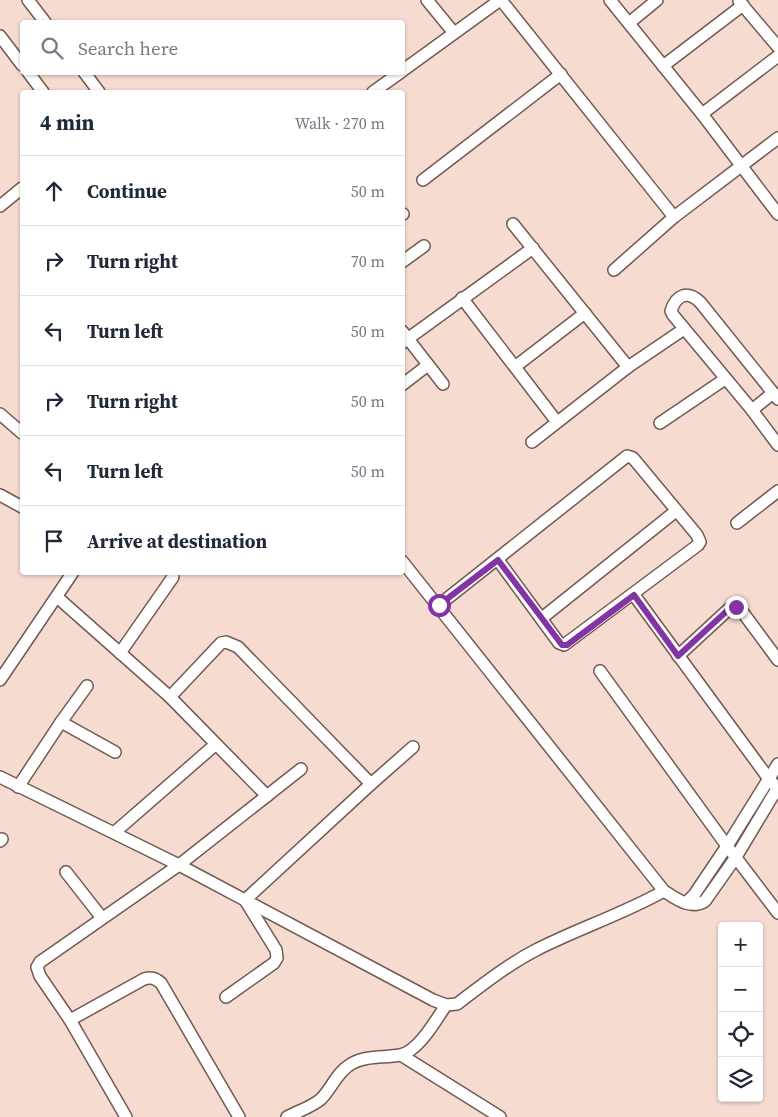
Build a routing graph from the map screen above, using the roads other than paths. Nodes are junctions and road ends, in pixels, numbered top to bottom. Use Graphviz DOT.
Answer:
graph roads {
  1 [pos="28,0"];
  2 [pos="427,0"];
  3 [pos="500,0"];
  4 [pos="610,0"];
  5 [pos="657,0"];
  6 [pos="741,3"];
  7 [pos="43,20"];
  8 [pos="629,23"];
  9 [pos="454,34"];
  10 [pos="0,36"];
  11 [pos="778,48"];
  12 [pos="778,56"];
  13 [pos="20,59"];
  14 [pos="664,66"];
  15 [pos="405,70"];
  16 [pos="561,74"];
  17 [pos="30,75"];
  18 [pos="86,75"];
  19 [pos="398,75"];
  20 [pos="42,90"];
  21 [pos="98,90"];
  22 [pos="376,90"];
  23 [pos="702,114"];
  24 [pos="778,138"];
  25 [pos="741,167"];
  26 [pos="423,180"];
  27 [pos="20,190"];
  28 [pos="0,206"];
  29 [pos="778,214"];
  30 [pos="674,217"];
  31 [pos="513,224"];
  32 [pos="424,246"];
  33 [pos="533,248"];
  34 [pos="405,260"];
  35 [pos="614,270"];
  36 [pos="462,298"];
  37 [pos="585,313"];
  38 [pos="684,329"];
  39 [pos="405,336"];
  40 [pos="405,338"];
  41 [pos="428,364"];
  42 [pos="516,366"];
  43 [pos="628,367"];
  44 [pos="725,379"];
  45 [pos="405,383"];
  46 [pos="443,384"];
  47 [pos="776,396"];
  48 [pos="752,410"];
  49 [pos="0,414"];
  50 [pos="557,422"];
  51 [pos="660,423"];
  52 [pos="20,431"];
  53 [pos="532,442"];
  54 [pos="778,445"];
  55 [pos="778,491"];
  56 [pos="0,496"];
  57 [pos="20,507"];
  58 [pos="676,511"];
  59 [pos="737,523"];
  60 [pos="498,560"];
  61 [pos="405,565"];
  62 [pos="71,575"];
  63 [pos="173,577"];
  64 [pos="634,595"];
  65 [pos="57,597"];
  66 [pos="439,605"];
  67 [pos="542,618"];
  68 [pos="120,653"];
  69 [pos="678,656"];
  70 [pos="778,660"];
  71 [pos="600,671"];
  72 [pos="0,680"];
  73 [pos="87,686"];
  74 [pos="170,697"];
  75 [pos="61,722"];
  76 [pos="216,744"];
  77 [pos="412,747"];
  78 [pos="116,752"];
  79 [pos="778,764"];
  80 [pos="301,769"];
  81 [pos="0,777"];
  82 [pos="371,784"];
  83 [pos="775,786"];
  84 [pos="18,787"];
  85 [pos="267,796"];
  86 [pos="115,832"];
  87 [pos="727,846"];
  88 [pos="736,857"];
  89 [pos="179,865"];
  90 [pos="66,872"];
  91 [pos="664,891"];
  92 [pos="245,900"];
  93 [pos="686,903"];
  94 [pos="778,913"];
  95 [pos="102,918"];
  96 [pos="226,996"];
  97 [pos="446,1006"];
  98 [pos="70,1020"];
  99 [pos="401,1055"];
  100 [pos="125,1117"];
  101 [pos="239,1117"];
  102 [pos="287,1117"];
  103 [pos="500,1117"];
  1 -- 7 [label="street"];
  2 -- 9 [label="street"];
  3 -- 9 [label="street"];
  3 -- 16 [label="street"];
  4 -- 8 [label="street"];
  5 -- 8 [label="street"];
  6 -- 11 [label="street"];
  6 -- 14 [label="street"];
  8 -- 14 [label="street"];
  9 -- 15 [label="street"];
  10 -- 13 [label="street"];
  12 -- 23 [label="street"];
  14 -- 23 [label="street"];
  16 -- 26 [label="street"];
  16 -- 30 [label="street"];
  17 -- 20 [label="street"];
  18 -- 21 [label="street"];
  19 -- 22 [label="street"];
  23 -- 25 [label="street"];
  24 -- 25 [label="street"];
  25 -- 29 [label="street"];
  25 -- 30 [label="street"];
  27 -- 28 [label="street"];
  30 -- 35 [label="street"];
  31 -- 33 [label="street"];
  32 -- 34 [label="street"];
  33 -- 36 [label="street"];
  33 -- 37 [label="street"];
  36 -- 39 [label="street"];
  36 -- 42 [label="street"];
  37 -- 42 [label="street"];
  37 -- 43 [label="street"];
  38 -- 43 [label="street"];
  38 -- 44 [label="street"];
  38 -- 47 [label="street"];
  40 -- 41 [label="street"];
  41 -- 45 [label="street"];
  41 -- 46 [label="street"];
  42 -- 50 [label="street"];
  43 -- 50 [label="street"];
  44 -- 48 [label="street"];
  44 -- 51 [label="street"];
  47 -- 48 [label="street"];
  48 -- 54 [label="street"];
  49 -- 52 [label="street"];
  50 -- 53 [label="street"];
  55 -- 59 [label="street"];
  56 -- 57 [label="street"];
  58 -- 60 [label="street"];
  58 -- 64 [label="street"];
  58 -- 67 [label="street"];
  60 -- 66 [label="street"];
  60 -- 67 [label="street"];
  61 -- 66 [label="street"];
  62 -- 65 [label="street"];
  63 -- 68 [label="street"];
  64 -- 67 [label="street"];
  64 -- 69 [label="street"];
  65 -- 68 [label="street"];
  65 -- 72 [label="street"];
  66 -- 91 [label="street"];
  68 -- 74 [label="street"];
  69 -- 70 [label="street"];
  69 -- 83 [label="street"];
  71 -- 87 [label="street"];
  73 -- 75 [label="street"];
  74 -- 76 [label="street"];
  74 -- 82 [label="street"];
  75 -- 78 [label="street"];
  75 -- 84 [label="street"];
  76 -- 85 [label="street"];
  76 -- 86 [label="street"];
  77 -- 82 [label="street"];
  79 -- 83 [label="street"];
  80 -- 85 [label="street"];
  81 -- 84 [label="street"];
  82 -- 92 [label="street"];
  83 -- 87 [label="street"];
  83 -- 88 [label="street"];
  84 -- 86 [label="street"];
  85 -- 89 [label="street"];
  86 -- 89 [label="street"];
  87 -- 88 [label="street"];
  87 -- 93 [label="street"];
  88 -- 93 [label="street"];
  88 -- 94 [label="street"];
  89 -- 92 [label="street"];
  89 -- 95 [label="street"];
  90 -- 95 [label="street"];
  91 -- 93 [label="street"];
  91 -- 97 [label="street"];
  92 -- 96 [label="street"];
  92 -- 97 [label="street"];
  95 -- 98 [label="street"];
  97 -- 99 [label="street"];
  98 -- 100 [label="street"];
  98 -- 101 [label="street"];
  99 -- 102 [label="street"];
  99 -- 103 [label="street"];
}
